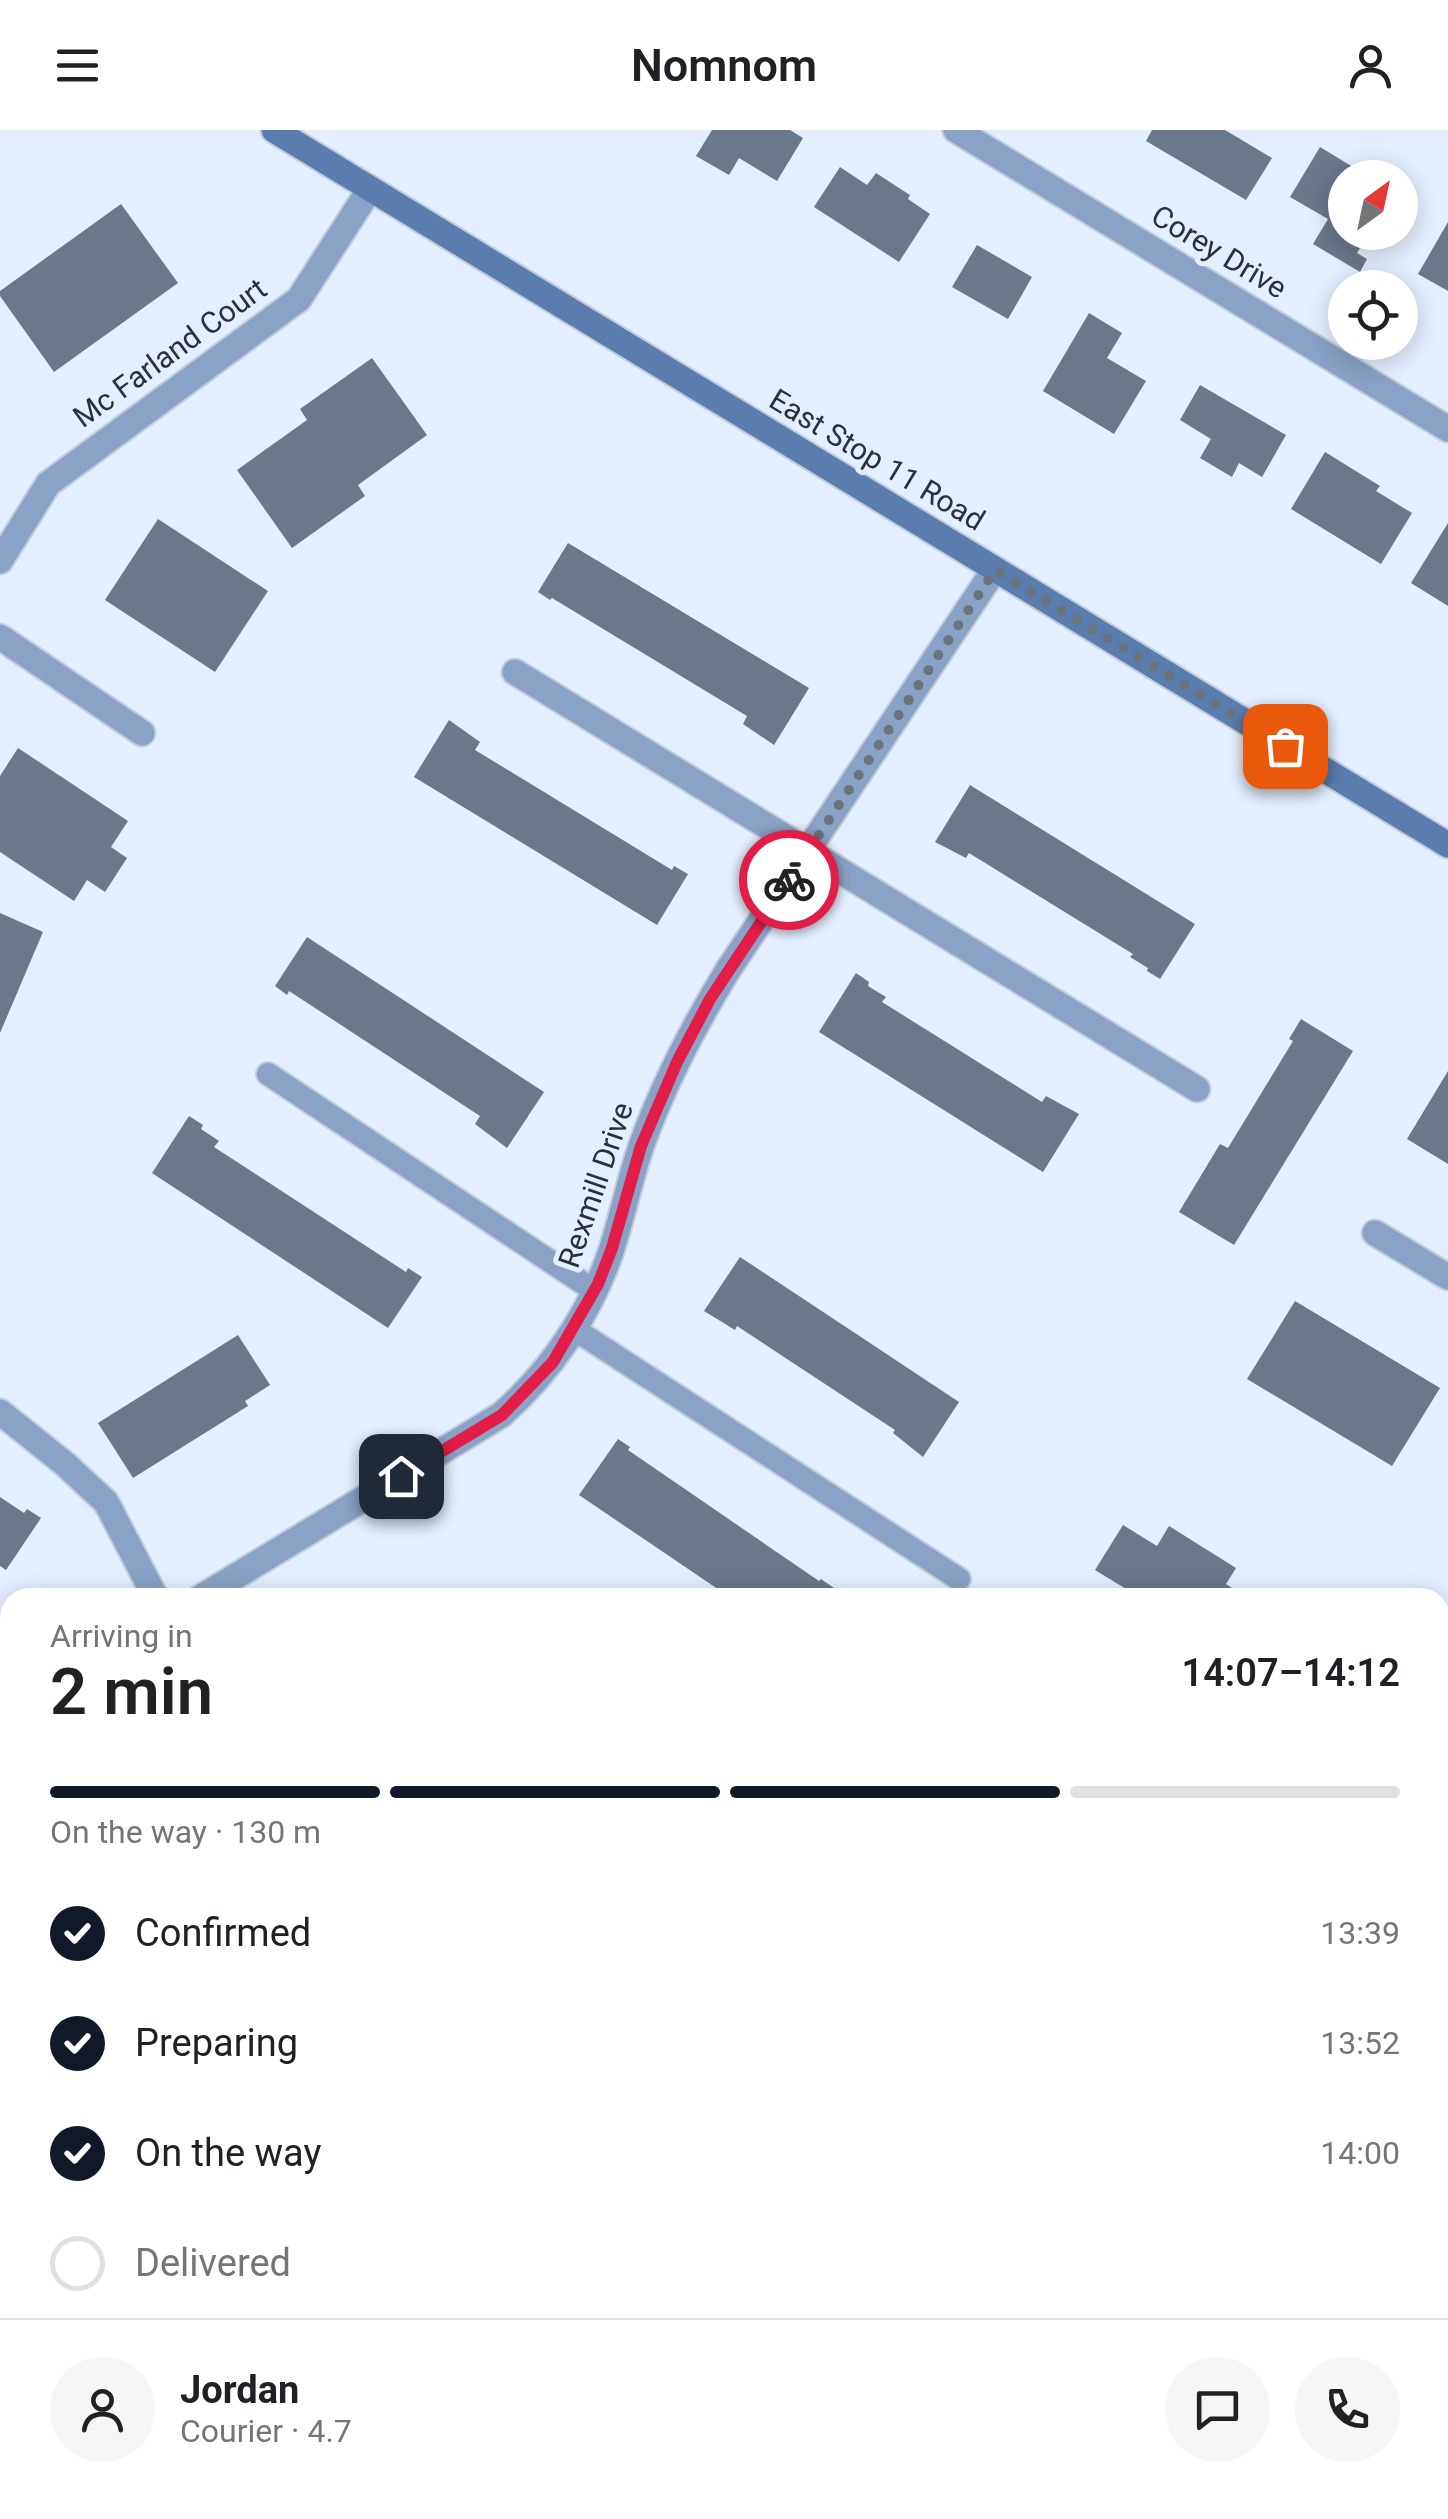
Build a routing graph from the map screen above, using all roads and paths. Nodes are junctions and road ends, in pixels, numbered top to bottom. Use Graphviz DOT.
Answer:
graph roads {
  1 [pos="274,130"];
  2 [pos="956,130"];
  3 [pos="370,189"];
  4 [pos="1448,429"];
  5 [pos="0,561"];
  6 [pos="995,570"];
  7 [pos="0,637"];
  8 [pos="514,672"];
  9 [pos="142,733"];
  10 [pos="1448,845"];
  11 [pos="807,852"];
  12 [pos="268,1074"];
  13 [pos="1197,1088"];
  14 [pos="1376,1233"];
  15 [pos="1448,1277"];
  16 [pos="595,1291"];
  17 [pos="574,1329"];
  18 [pos="0,1412"];
  19 [pos="959,1580"];
  20 [pos="151,1588"];
  21 [pos="217,1588"];
  1 -- 3 [label="main road, East Stop 11 Road"];
  2 -- 4 [label="street, Corey Drive"];
  3 -- 5 [label="street, Mc Farland Court"];
  3 -- 6 [label="main road, East Stop 11 Road"];
  6 -- 10 [label="main road, East Stop 11 Road"];
  6 -- 11 [label="street, Rexmill Drive"];
  7 -- 9 [label="street"];
  8 -- 11 [label="street"];
  11 -- 13 [label="street"];
  11 -- 16 [label="street, Rexmill Drive"];
  12 -- 16 [label="lane"];
  14 -- 15 [label="street"];
  16 -- 17 [label="street, Rexmill Drive"];
  17 -- 19 [label="lane"];
  17 -- 21 [label="street, Rexmill Drive"];
  18 -- 20 [label="street"];
}
